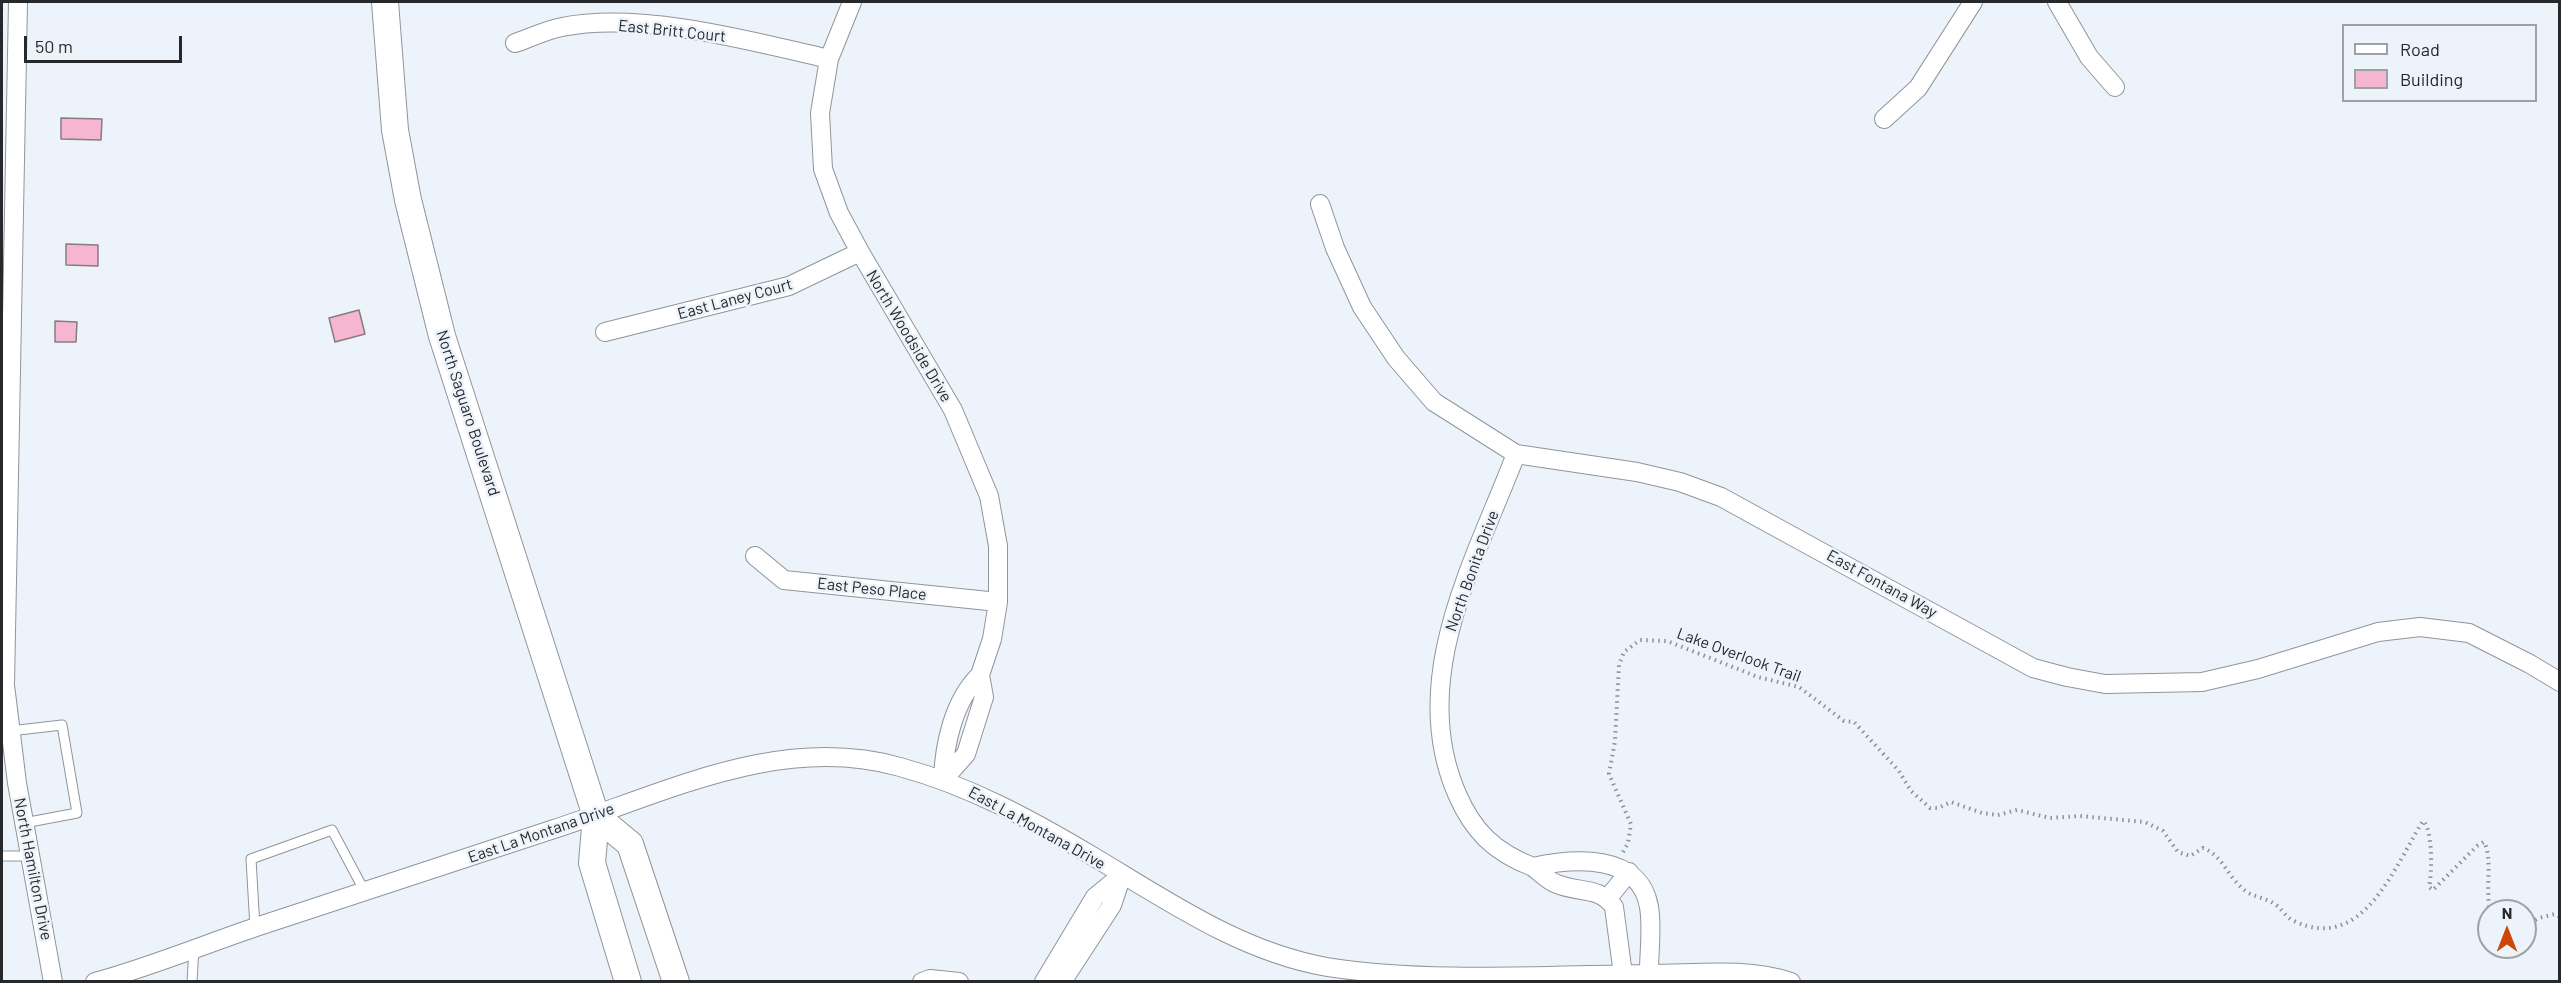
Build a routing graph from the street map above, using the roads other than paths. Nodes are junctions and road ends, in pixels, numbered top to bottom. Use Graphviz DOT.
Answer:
graph roads {
  1 [pos="18,2"];
  2 [pos="385,2"];
  3 [pos="852,2"];
  4 [pos="1973,2"];
  5 [pos="2057,2"];
  6 [pos="515,43"];
  7 [pos="829,59"];
  8 [pos="2115,87"];
  9 [pos="1884,119"];
  10 [pos="1320,204"];
  11 [pos="860,252"];
  12 [pos="605,332"];
  13 [pos="1516,454"];
  14 [pos="755,556"];
  15 [pos="998,602"];
  16 [pos="2559,682"];
  17 [pos="3,686"];
  18 [pos="10,731"];
  19 [pos="944,780"];
  20 [pos="596,816"];
  21 [pos="24,823"];
  22 [pos="2,856"];
  23 [pos="30,856"];
  24 [pos="1533,867"];
  25 [pos="1622,869"];
  26 [pos="1122,875"];
  27 [pos="365,892"];
  28 [pos="1608,898"];
  29 [pos="255,928"];
  30 [pos="194,948"];
  31 [pos="1636,977"];
  32 [pos="53,981"];
  33 [pos="95,981"];
  34 [pos="192,981"];
  35 [pos="628,981"];
  36 [pos="676,981"];
  37 [pos="922,981"];
  38 [pos="959,981"];
  39 [pos="1044,981"];
  40 [pos="1062,981"];
  41 [pos="1791,981"];
  1 -- 17 [label="street, North Hamilton Drive"];
  2 -- 20 [label="main road, North Saguaro Boulevard"];
  3 -- 7 [label="street, North Woodside Drive"];
  4 -- 9 [label="street"];
  5 -- 8 [label="street"];
  6 -- 7 [label="street, East Britt Court"];
  7 -- 11 [label="street, North Woodside Drive"];
  10 -- 13 [label="street, East Fontana Way"];
  11 -- 12 [label="street, East Laney Court"];
  11 -- 15 [label="street, North Woodside Drive"];
  13 -- 16 [label="street, East Fontana Way"];
  13 -- 24 [label="street, North Bonita Drive"];
  14 -- 15 [label="street, East Peso Place"];
  15 -- 19 [label="street, North Woodside Drive"];
  17 -- 18 [label="street, North Hamilton Drive"];
  18 -- 21 [label="street, North Hamilton Drive"];
  18 -- 21 [label="lane"];
  19 -- 20 [label="street, East La Montana Drive"];
  19 -- 26 [label="street, East La Montana Drive"];
  20 -- 27 [label="street, East La Montana Drive"];
  20 -- 35 [label="main road, North Saguaro Boulevard"];
  20 -- 36 [label="main road"];
  21 -- 23 [label="street, North Hamilton Drive"];
  22 -- 23 [label="lane"];
  23 -- 32 [label="street, North Hamilton Drive"];
  24 -- 25 [label="street"];
  24 -- 28 [label="street, North Bonita Drive"];
  25 -- 28 [label="street"];
  25 -- 31 [label="street"];
  26 -- 31 [label="street, East La Montana Drive"];
  26 -- 39 [label="street"];
  26 -- 40 [label="street"];
  27 -- 29 [label="street, East La Montana Drive"];
  27 -- 29 [label="lane"];
  28 -- 31 [label="street"];
  29 -- 30 [label="street, East La Montana Drive"];
  30 -- 33 [label="street, East La Montana Drive"];
  30 -- 34 [label="lane"];
  31 -- 41 [label="street, East La Montana Drive"];
  37 -- 38 [label="street"];
}
